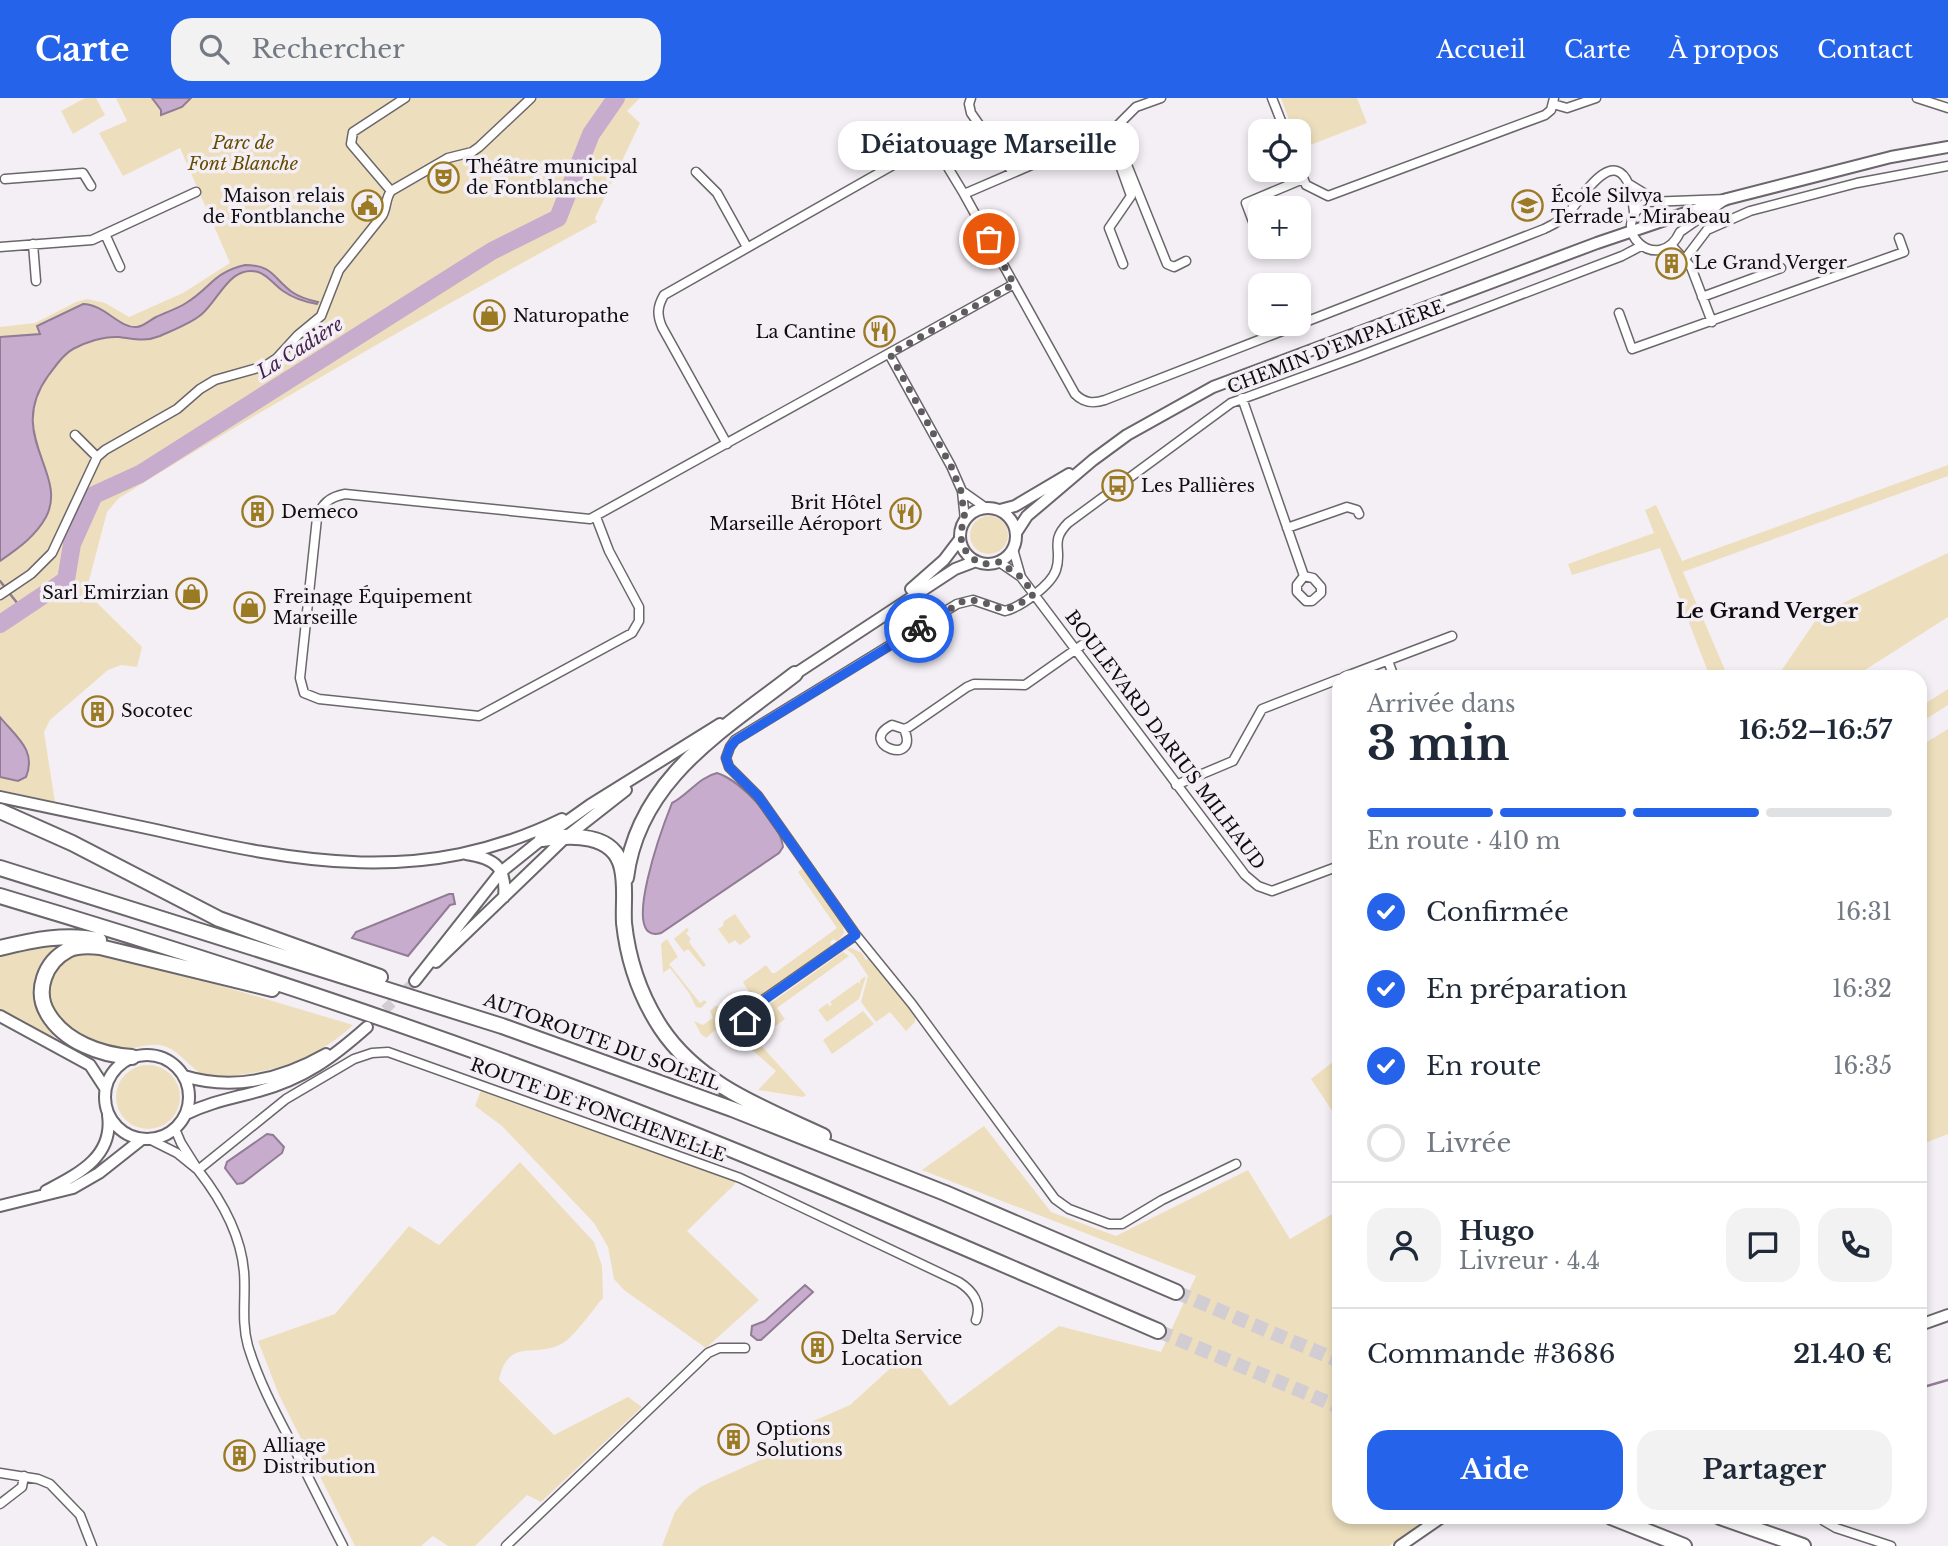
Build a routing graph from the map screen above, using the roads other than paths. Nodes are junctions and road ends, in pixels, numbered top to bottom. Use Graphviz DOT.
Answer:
graph roads {
  1 [pos="405,98"];
  2 [pos="531,98"];
  3 [pos="971,98"];
  4 [pos="1161,98"];
  5 [pos="1272,98"];
  6 [pos="1596,98"];
  7 [pos="1922,99"];
  8 [pos="1150,100"];
  9 [pos="1554,101"];
  10 [pos="1948,108"];
  11 [pos="1280,119"];
  12 [pos="1110,131"];
  13 [pos="1948,147"];
  14 [pos="1948,166"];
  15 [pos="696,172"];
  16 [pos="1013,173"];
  17 [pos="5,179"];
  18 [pos="1296,182"];
  19 [pos="1304,182"];
  20 [pos="1629,184"];
  21 [pos="91,186"];
  22 [pos="390,191"];
  23 [pos="195,192"];
  24 [pos="964,194"];
  25 [pos="1263,196"];
  26 [pos="1727,199"];
  27 [pos="1659,200"];
  28 [pos="1634,212"];
  29 [pos="1679,215"];
  30 [pos="1631,231"];
  31 [pos="1680,232"];
  32 [pos="104,234"];
  33 [pos="1899,238"];
  34 [pos="33,244"];
  35 [pos="1671,245"];
  36 [pos="1641,246"];
  37 [pos="0,247"];
  38 [pos="747,247"];
  39 [pos="1685,258"];
  40 [pos="1186,261"];
  41 [pos="1123,264"];
  42 [pos="120,267"];
  43 [pos="1781,268"];
  44 [pos="36,281"];
  45 [pos="1014,284"];
  46 [pos="1703,297"];
  47 [pos="1619,313"];
  48 [pos="1712,322"];
  49 [pos="890,354"];
  50 [pos="1242,398"];
  51 [pos="75,435"];
  52 [pos="727,444"];
  53 [pos="97,457"];
  54 [pos="1093,460"];
  55 [pos="961,491"];
  56 [pos="986,508"];
  57 [pos="1000,510"];
  58 [pos="1359,514"];
  59 [pos="596,517"];
  60 [pos="965,520"];
  61 [pos="1287,528"];
  62 [pos="1017,533"];
  63 [pos="960,538"];
  64 [pos="1013,549"];
  65 [pos="976,561"];
  66 [pos="999,562"];
  67 [pos="1304,576"];
  68 [pos="1021,577"];
  69 [pos="1034,594"];
  70 [pos="0,595"];
  71 [pos="879,617"];
  72 [pos="1452,636"];
  73 [pos="1078,647"];
  74 [pos="1388,661"];
  75 [pos="1363,670"];
  76 [pos="1391,670"];
  77 [pos="795,674"];
  78 [pos="1332,682"];
  79 [pos="904,729"];
  80 [pos="685,747"];
  81 [pos="1176,785"];
  82 [pos="0,797"];
  83 [pos="590,805"];
  84 [pos="0,811"];
  85 [pos="566,837"];
  86 [pos="541,839"];
  87 [pos="461,854"];
  88 [pos="0,868"];
  89 [pos="1332,869"];
  90 [pos="501,872"];
  91 [pos="624,893"];
  92 [pos="0,896"];
  93 [pos="504,897"];
  94 [pos="856,935"];
  95 [pos="0,948"];
  96 [pos="238,980"];
  97 [pos="761,1002"];
  98 [pos="0,1016"];
  99 [pos="385,1018"];
  100 [pos="502,1026"];
  101 [pos="367,1027"];
  102 [pos="356,1037"];
  103 [pos="132,1057"];
  104 [pos="184,1076"];
  105 [pos="105,1088"];
  106 [pos="107,1112"];
  107 [pos="186,1114"];
  108 [pos="175,1129"];
  109 [pos="145,1139"];
  110 [pos="1236,1164"];
  111 [pos="198,1170"];
  112 [pos="945,1193"];
  113 [pos="35,1197"];
  114 [pos="0,1206"];
  115 [pos="1177,1292"];
  116 [pos="1948,1315"];
  117 [pos="976,1320"];
  118 [pos="1927,1322"];
  119 [pos="1158,1331"];
  120 [pos="745,1348"];
  121 [pos="0,1473"];
  122 [pos="24,1476"];
  123 [pos="0,1504"];
  124 [pos="1432,1524"];
  125 [pos="1629,1524"];
  126 [pos="1740,1524"];
  127 [pos="1829,1524"];
  128 [pos="92,1546"];
  129 [pos="343,1546"];
  130 [pos="506,1546"];
  131 [pos="1400,1546"];
  132 [pos="1684,1546"];
  133 [pos="1803,1546"];
  134 [pos="1891,1546"];
  1 -- 22 [label="street"];
  2 -- 22 [label="street"];
  3 -- 16 [label="street"];
  4 -- 8 [label="street"];
  5 -- 11 [label="street"];
  6 -- 9 [label="street"];
  7 -- 10 [label="street"];
  8 -- 12 [label="street"];
  9 -- 19 [label="street"];
  12 -- 16 [label="street"];
  12 -- 40 [label="street"];
  12 -- 41 [label="street"];
  13 -- 26 [label="main road"];
  14 -- 39 [label="street"];
  15 -- 38 [label="street"];
  16 -- 24 [label="street"];
  17 -- 21 [label="street"];
  18 -- 25 [label="street"];
  20 -- 27 [label="street"];
  20 -- 28 [label="street"];
  20 -- 45 [label="street"];
  22 -- 53 [label="street"];
  23 -- 32 [label="street"];
  24 -- 38 [label="street"];
  24 -- 45 [label="street"];
  26 -- 27 [label="street"];
  26 -- 29 [label="main road"];
  26 -- 31 [label="street"];
  27 -- 28 [label="street"];
  27 -- 29 [label="street"];
  28 -- 30 [label="street"];
  29 -- 30 [label="main road"];
  29 -- 31 [label="street"];
  30 -- 36 [label="street"];
  30 -- 54 [label="main road"];
  31 -- 35 [label="street"];
  32 -- 34 [label="street"];
  32 -- 42 [label="street"];
  33 -- 48 [label="street"];
  34 -- 37 [label="street"];
  34 -- 44 [label="street"];
  35 -- 36 [label="street"];
  35 -- 39 [label="street"];
  36 -- 50 [label="street, CHEMIN D'EMPALIÈRE"];
  38 -- 52 [label="street"];
  39 -- 46 [label="street"];
  43 -- 46 [label="street"];
  45 -- 49 [label="street"];
  46 -- 48 [label="street"];
  47 -- 48 [label="street"];
  49 -- 52 [label="street"];
  49 -- 55 [label="street"];
  50 -- 61 [label="street"];
  50 -- 69 [label="street, CHEMIN D'EMPALIÈRE"];
  51 -- 53 [label="street"];
  52 -- 59 [label="street"];
  53 -- 70 [label="street"];
  54 -- 57 [label="main road"];
  54 -- 62 [label="main road"];
  55 -- 56 [label="street"];
  55 -- 60 [label="street"];
  56 -- 57 [label="main road"];
  56 -- 60 [label="main road"];
  57 -- 62 [label="main road"];
  58 -- 61 [label="street"];
  59 -- 59 [label="street"];
  60 -- 63 [label="main road"];
  61 -- 67 [label="street"];
  62 -- 64 [label="main road"];
  63 -- 65 [label="main road"];
  63 -- 71 [label="main road"];
  64 -- 66 [label="main road"];
  64 -- 68 [label="street, BOULEVARD DARIUS MILHAUD"];
  65 -- 66 [label="main road"];
  65 -- 71 [label="main road"];
  66 -- 68 [label="street, BOULEVARD DARIUS MILHAUD"];
  68 -- 69 [label="street, BOULEVARD DARIUS MILHAUD"];
  69 -- 73 [label="street, BOULEVARD DARIUS MILHAUD"];
  69 -- 94 [label="street"];
  71 -- 77 [label="main road"];
  72 -- 74 [label="street"];
  73 -- 79 [label="street"];
  73 -- 81 [label="street, BOULEVARD DARIUS MILHAUD"];
  74 -- 75 [label="street"];
  74 -- 76 [label="street"];
  77 -- 80 [label="main road"];
  77 -- 91 [label="highway"];
  78 -- 81 [label="street"];
  80 -- 83 [label="main road"];
  80 -- 85 [label="main road"];
  81 -- 89 [label="street, BOULEVARD DARIUS MILHAUD"];
  82 -- 87 [label="main road"];
  83 -- 86 [label="main road"];
  83 -- 87 [label="main road"];
  84 -- 100 [label="highway"];
  85 -- 86 [label="highway"];
  85 -- 91 [label="highway"];
  85 -- 93 [label="main road"];
  86 -- 90 [label="main road"];
  87 -- 90 [label="main road"];
  88 -- 100 [label="highway, AUTOROUTE DU SOLEIL"];
  90 -- 93 [label="main road"];
  90 -- 93 [label="main road"];
  91 -- 112 [label="highway"];
  92 -- 99 [label="highway"];
  94 -- 97 [label="street"];
  94 -- 110 [label="street"];
  95 -- 96 [label="highway"];
  96 -- 99 [label="highway"];
  96 -- 103 [label="highway"];
  98 -- 105 [label="main road"];
  99 -- 119 [label="highway"];
  100 -- 112 [label="highway, AUTOROUTE DU SOLEIL"];
  101 -- 102 [label="main road"];
  102 -- 104 [label="main road"];
  102 -- 107 [label="main road"];
  103 -- 104 [label="main road"];
  103 -- 105 [label="main road"];
  104 -- 107 [label="main road"];
  105 -- 106 [label="main road"];
  106 -- 109 [label="main road"];
  106 -- 113 [label="main road"];
  107 -- 108 [label="main road"];
  108 -- 109 [label="main road"];
  108 -- 111 [label="street"];
  109 -- 111 [label="street"];
  109 -- 113 [label="main road"];
  111 -- 117 [label="street, ROUTE DE FONCHENELLE"];
  111 -- 129 [label="street"];
  112 -- 115 [label="highway, AUTOROUTE DU SOLEIL"];
  113 -- 114 [label="main road"];
  116 -- 118 [label="main road"];
  120 -- 130 [label="street"];
  121 -- 122 [label="street"];
  122 -- 123 [label="street"];
  122 -- 128 [label="street"];
  124 -- 131 [label="main road"];
  125 -- 132 [label="highway"];
  126 -- 133 [label="highway"];
  127 -- 134 [label="street"];
}
